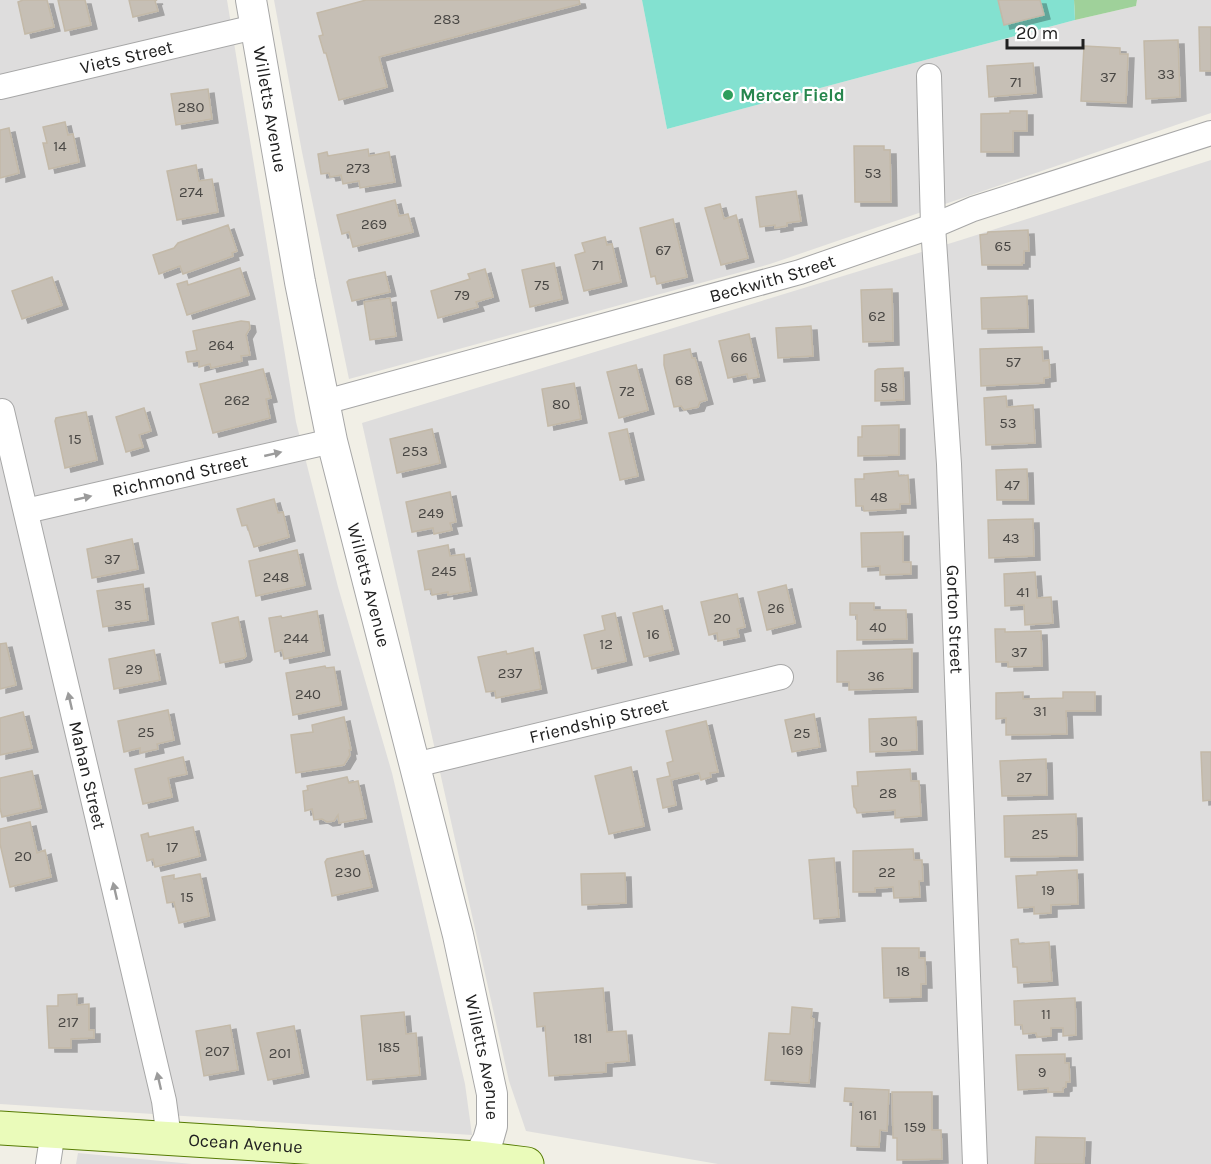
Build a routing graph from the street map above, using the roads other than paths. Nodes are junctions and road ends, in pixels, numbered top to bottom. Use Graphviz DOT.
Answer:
graph roads {
  1 [pos="253,14"];
  2 [pos="929,76"];
  3 [pos="0,87"];
  4 [pos="1211,133"];
  5 [pos="933,226"];
  6 [pos="325,402"];
  7 [pos="2,411"];
  8 [pos="332,441"];
  9 [pos="26,511"];
  10 [pos="781,677"];
  11 [pos="415,765"];
  12 [pos="0,1128"];
  13 [pos="53,1131"];
  14 [pos="169,1138"];
  15 [pos="477,1161"];
  16 [pos="48,1164"];
  17 [pos="527,1164"];
  18 [pos="975,1164"];
  1 -- 3 [label="street, Viets Street"];
  1 -- 6 [label="street, Willetts Avenue"];
  2 -- 5 [label="street, Gorton Street"];
  4 -- 5 [label="street, Beckwith Street"];
  5 -- 6 [label="street, Beckwith Street"];
  5 -- 18 [label="street, Gorton Street"];
  6 -- 8 [label="street, Willetts Avenue"];
  7 -- 9 [label="street, Mahan Street"];
  9 -- 8 [label="street, Richmond Street, one-way"];
  8 -- 11 [label="street, Willetts Avenue"];
  14 -- 9 [label="street, Mahan Street, one-way"];
  10 -- 11 [label="street, Friendship Street"];
  11 -- 15 [label="street, Willetts Avenue"];
  12 -- 13 [label="main road, Ocean Avenue"];
  13 -- 14 [label="main road, Ocean Avenue"];
  13 -- 16 [label="street"];
  14 -- 15 [label="main road, Ocean Avenue"];
  15 -- 17 [label="main road, Ocean Avenue"];
}
